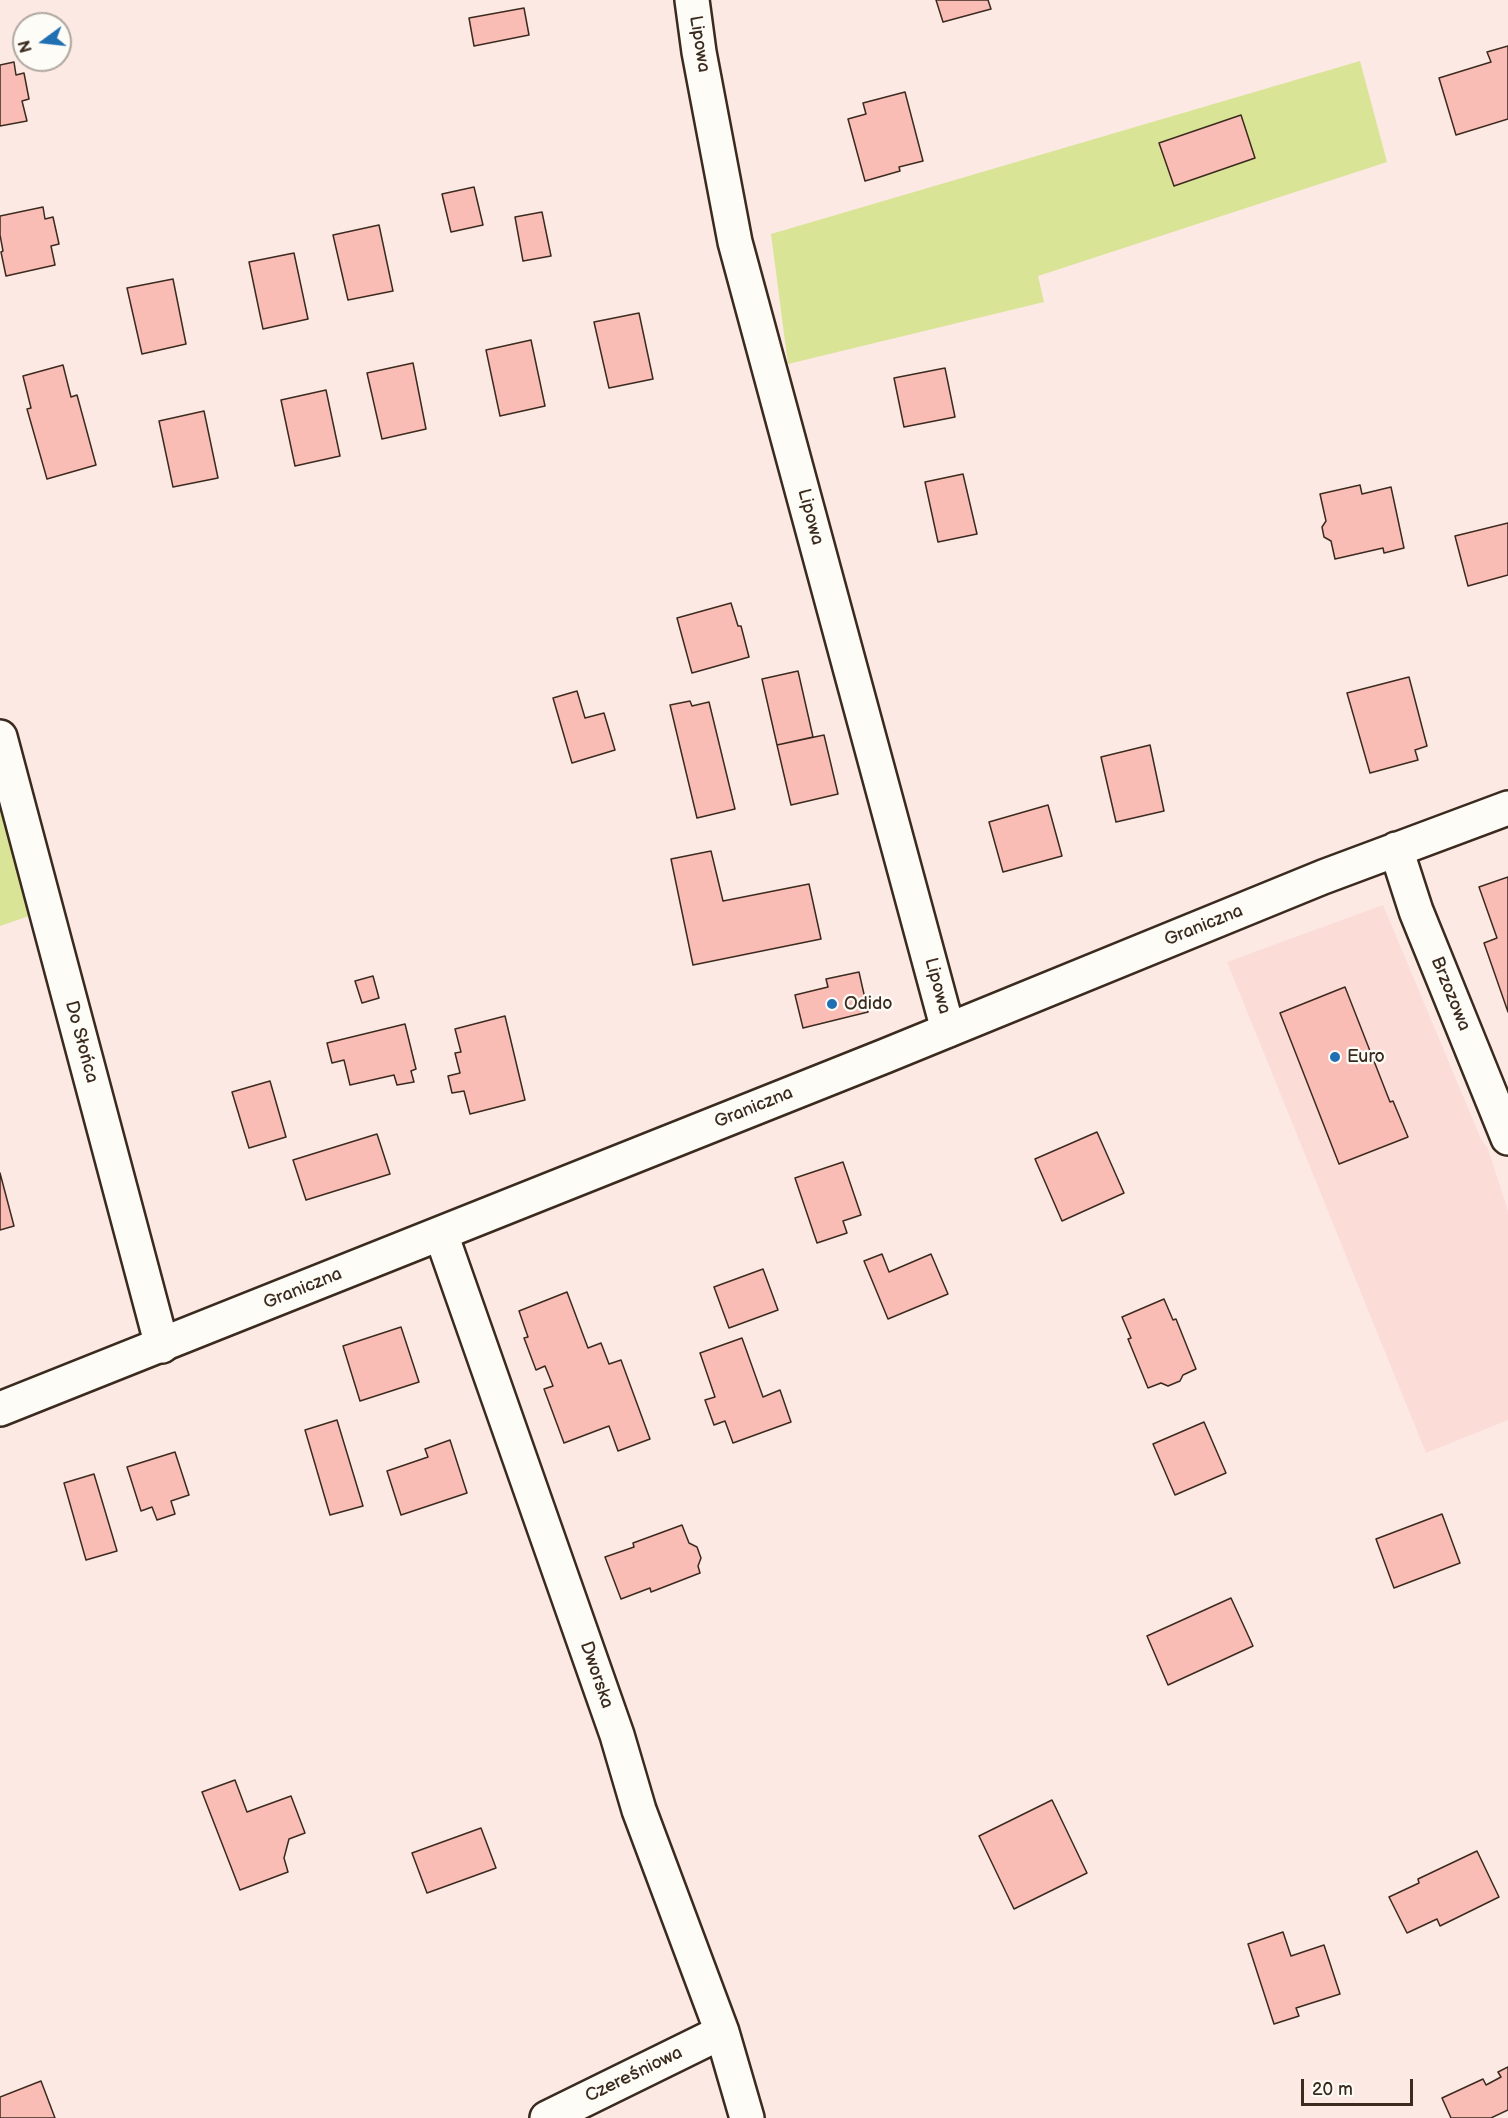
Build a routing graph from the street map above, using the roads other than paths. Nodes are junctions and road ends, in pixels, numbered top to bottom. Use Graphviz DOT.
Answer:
graph roads {
  1 [pos="692,0"];
  2 [pos="0,737"];
  3 [pos="1508,808"];
  4 [pos="1396,849"];
  5 [pos="948,1030"];
  6 [pos="1508,1138"];
  7 [pos="441,1234"];
  8 [pos="162,1346"];
  9 [pos="0,1409"];
  10 [pos="722,2032"];
  11 [pos="547,2118"];
  12 [pos="747,2118"];
  1 -- 5 [label="street, Lipowa"];
  2 -- 8 [label="street, Do Słońca"];
  3 -- 4 [label="street, Graniczna"];
  4 -- 5 [label="street, Graniczna"];
  4 -- 6 [label="street, Brzozowa"];
  5 -- 7 [label="street, Graniczna"];
  7 -- 8 [label="street, Graniczna"];
  7 -- 10 [label="street, Dworska"];
  8 -- 9 [label="street, Graniczna"];
  10 -- 11 [label="street, Czereśniowa"];
  10 -- 12 [label="street, Dworska"];
}
